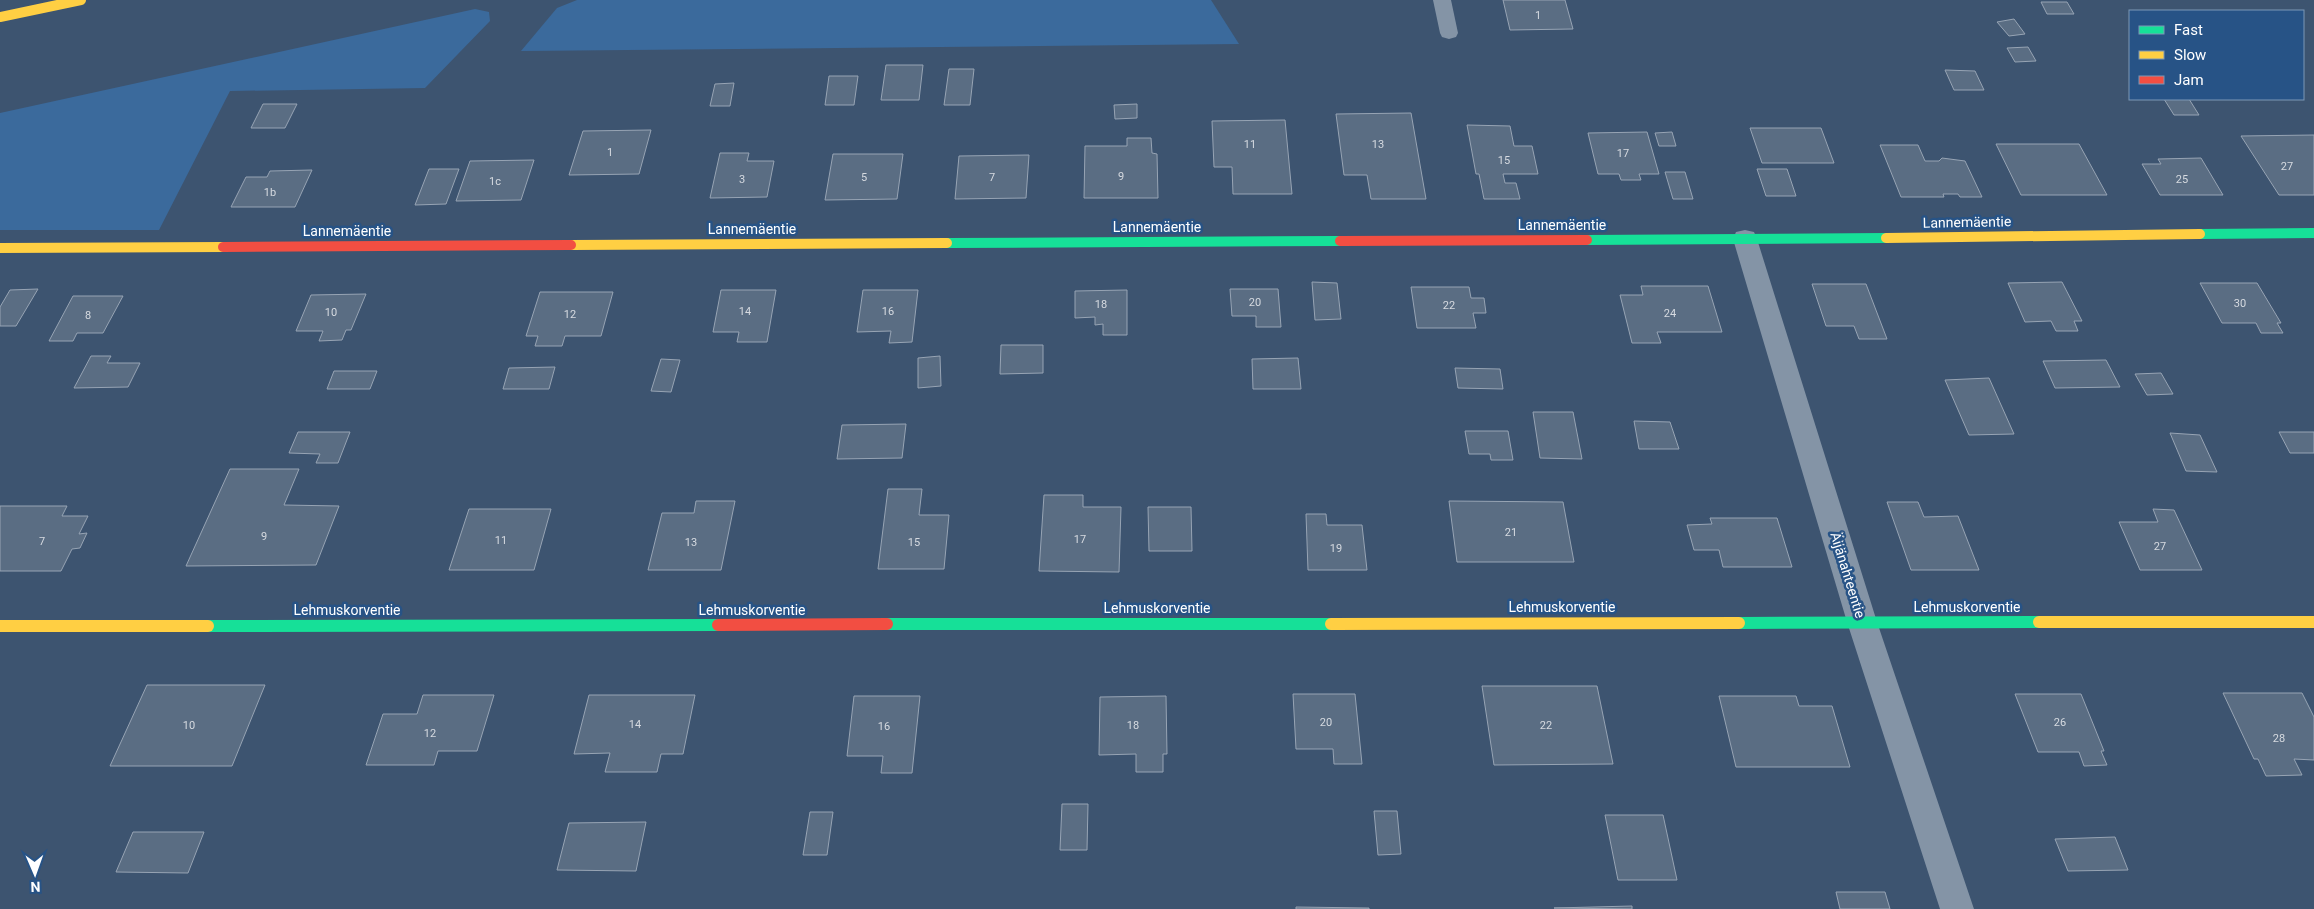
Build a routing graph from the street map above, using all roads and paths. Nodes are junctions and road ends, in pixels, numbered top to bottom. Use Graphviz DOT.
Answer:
graph roads {
  1 [pos="80,0"];
  2 [pos="1442,0"];
  3 [pos="0,16"];
  4 [pos="1449,33"];
  5 [pos="2314,234"];
  6 [pos="1745,239"];
  7 [pos="0,248"];
  8 [pos="1862,622"];
  9 [pos="2314,622"];
  10 [pos="0,626"];
  11 [pos="1957,909"];
  1 -- 3 [label="street"];
  2 -- 4 [label="lane"];
  5 -- 6 [label="street, Lannemäentie"];
  6 -- 7 [label="street, Lannemäentie"];
  6 -- 8 [label="street, Äijänahteentie"];
  8 -- 9 [label="street, Lehmuskorventie"];
  8 -- 10 [label="street, Lehmuskorventie"];
  8 -- 11 [label="street, Äijänahteentie"];
}
